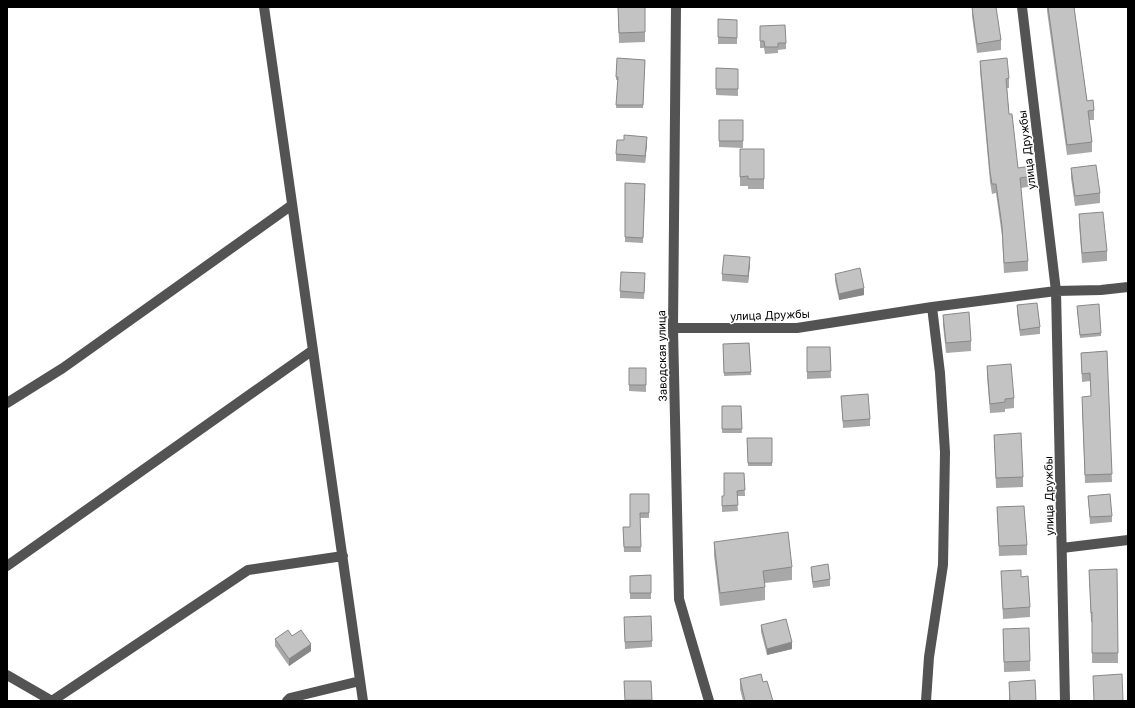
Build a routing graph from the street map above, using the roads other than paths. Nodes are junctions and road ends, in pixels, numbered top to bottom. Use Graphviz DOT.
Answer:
graph roads {
  1 [pos="264,7"];
  2 [pos="676,7"];
  3 [pos="1022,7"];
  4 [pos="292,205"];
  5 [pos="1128,287"];
  6 [pos="1056,291"];
  7 [pos="932,307"];
  8 [pos="673,328"];
  9 [pos="313,350"];
  10 [pos="7,403"];
  11 [pos="1128,540"];
  12 [pos="1062,548"];
  13 [pos="342,556"];
  14 [pos="7,566"];
  15 [pos="7,675"];
  16 [pos="360,681"];
  17 [pos="52,701"];
  18 [pos="287,701"];
  19 [pos="363,701"];
  20 [pos="709,701"];
  21 [pos="926,701"];
  22 [pos="1065,701"];
  1 -- 4 [label="street"];
  2 -- 8 [label="street, Заводская улица"];
  3 -- 6 [label="street, улица Дружбы"];
  4 -- 9 [label="street"];
  4 -- 10 [label="street"];
  5 -- 6 [label="street, улица Дружбы"];
  6 -- 7 [label="street, улица Дружбы"];
  6 -- 12 [label="street, улица Дружбы"];
  7 -- 8 [label="street, улица Дружбы"];
  7 -- 21 [label="street"];
  8 -- 20 [label="street, Заводская улица"];
  9 -- 13 [label="street"];
  9 -- 14 [label="street"];
  11 -- 12 [label="street"];
  12 -- 22 [label="street, улица Дружбы"];
  13 -- 16 [label="street"];
  13 -- 17 [label="street"];
  15 -- 17 [label="street"];
  16 -- 18 [label="street"];
  16 -- 19 [label="street"];
}
